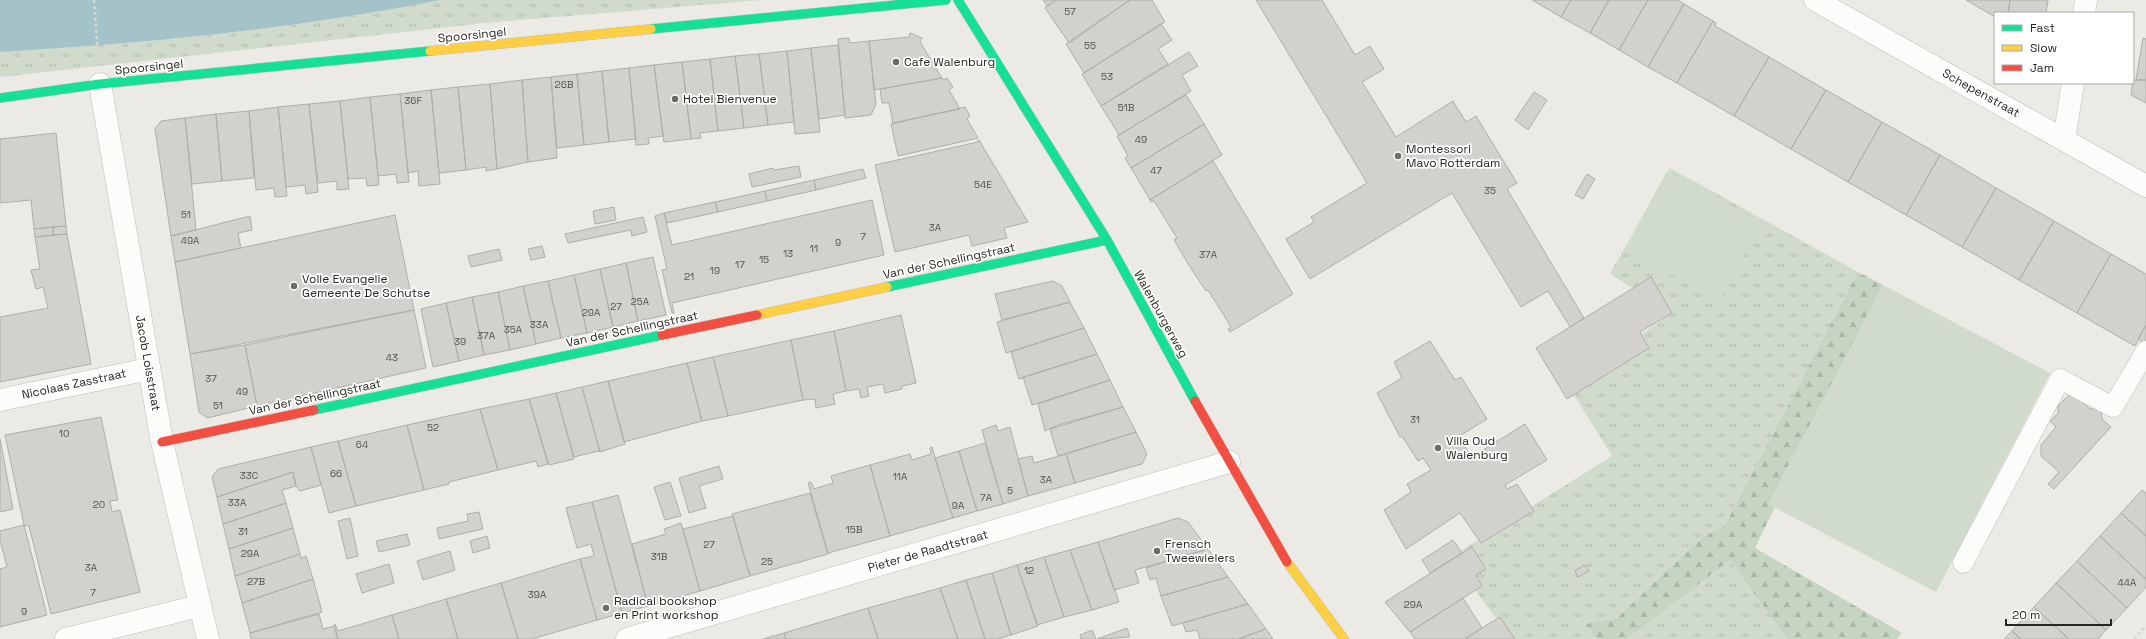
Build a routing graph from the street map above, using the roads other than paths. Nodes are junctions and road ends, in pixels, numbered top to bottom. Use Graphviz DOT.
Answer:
graph roads {
  1 [pos="946,0"];
  2 [pos="958,0"];
  3 [pos="1815,0"];
  4 [pos="2086,0"];
  5 [pos="2084,12"];
  6 [pos="99,74"];
  7 [pos="2073,84"];
  8 [pos="0,98"];
  9 [pos="2064,140"];
  10 [pos="2146,186"];
  11 [pos="1107,240"];
  12 [pos="2146,351"];
  13 [pos="149,369"];
  14 [pos="0,400"];
  15 [pos="162,442"];
  16 [pos="1229,462"];
  17 [pos="1963,563"];
  18 [pos="199,606"];
  19 [pos="66,639"];
  20 [pos="208,639"];
  21 [pos="627,639"];
  22 [pos="1344,639"];
  1 -- 6 [label="street, Spoorsingel"];
  2 -- 11 [label="street, Walenburgerweg"];
  3 -- 9 [label="street, Schepenstraat"];
  4 -- 5 [label="street"];
  6 -- 8 [label="street, Spoorsingel"];
  6 -- 13 [label="street, Jacob Loisstraat"];
  7 -- 9 [label="street"];
  9 -- 10 [label="street, Schepenstraat"];
  11 -- 15 [label="street, Van der Schellingstraat"];
  11 -- 16 [label="street, Walenburgerweg"];
  12 -- 17 [label="lane"];
  13 -- 14 [label="street, Nicolaas Zasstraat"];
  13 -- 15 [label="street, Jacob Loisstraat"];
  15 -- 18 [label="street, Jacob Loisstraat"];
  16 -- 21 [label="street, Pieter de Raadtstraat"];
  16 -- 22 [label="street, Walenburgerweg"];
  18 -- 19 [label="street"];
  18 -- 20 [label="street, Jacob Loisstraat"];
}
